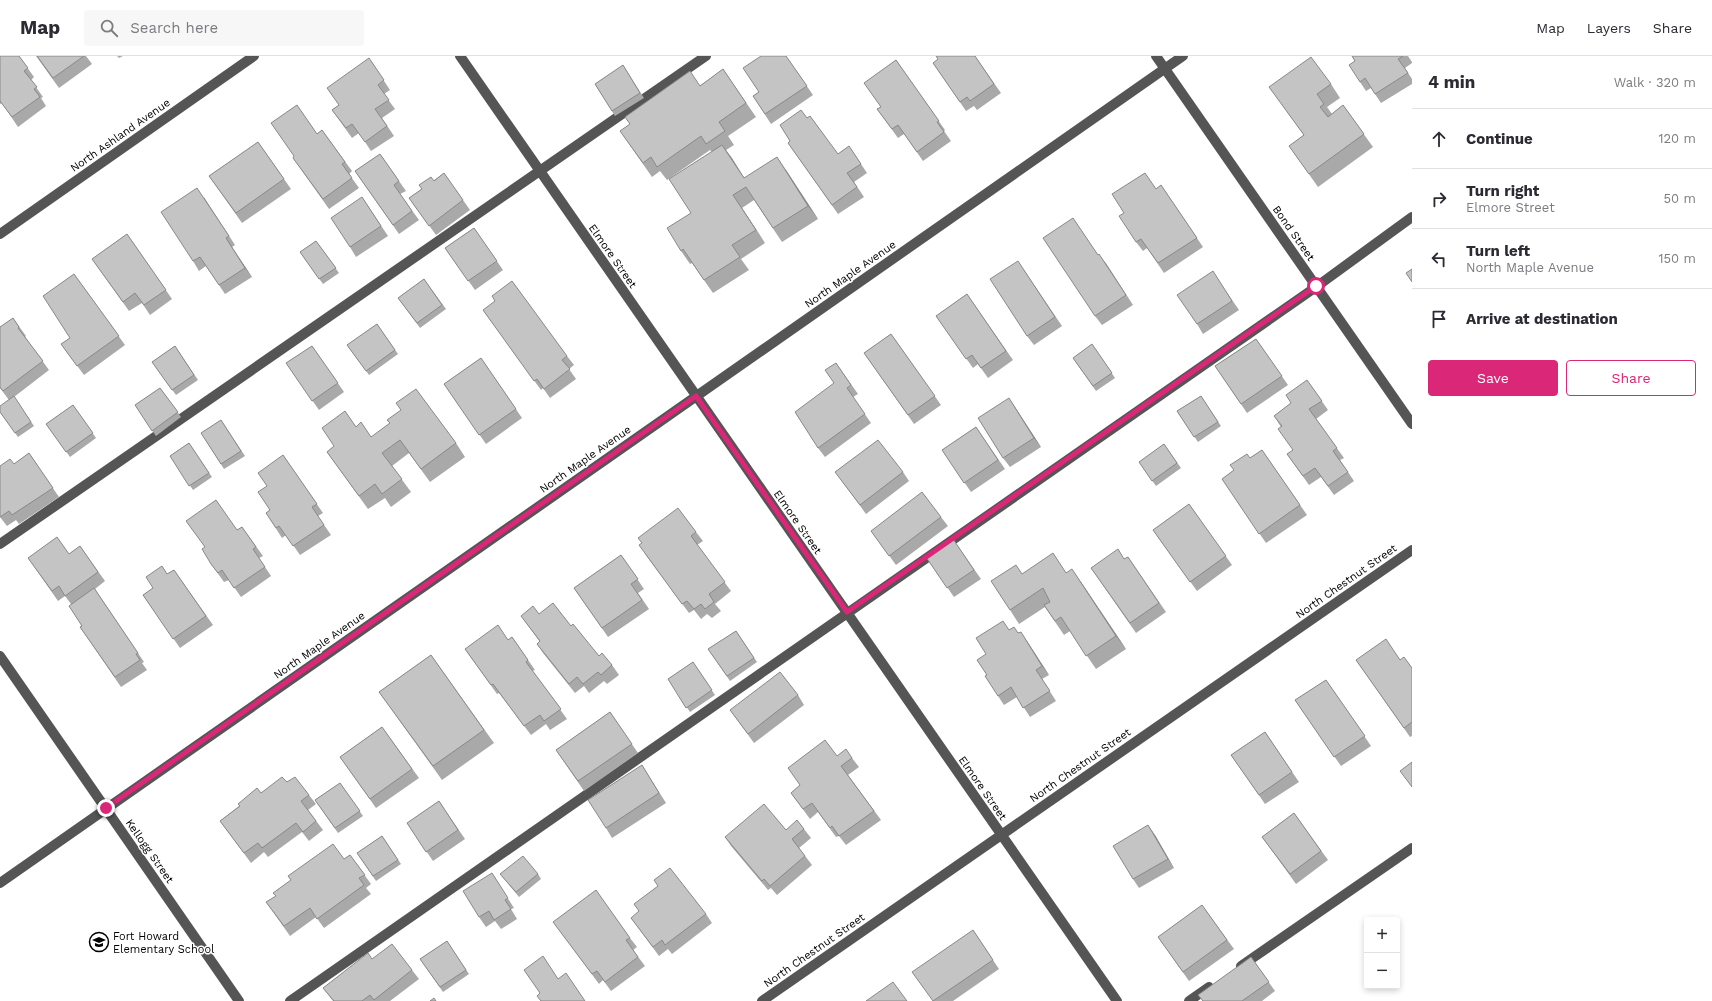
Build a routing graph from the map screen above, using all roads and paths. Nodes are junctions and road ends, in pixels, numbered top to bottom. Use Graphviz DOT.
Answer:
graph roads {
  1 [pos="254,56"];
  2 [pos="460,56"];
  3 [pos="706,56"];
  4 [pos="1156,56"];
  5 [pos="1183,56"];
  6 [pos="1165,69"];
  7 [pos="540,170"];
  8 [pos="1412,217"];
  9 [pos="0,234"];
  10 [pos="1316,286"];
  11 [pos="696,396"];
  12 [pos="1412,424"];
  13 [pos="0,544"];
  14 [pos="1412,550"];
  15 [pos="847,612"];
  16 [pos="0,656"];
  17 [pos="106,808"];
  18 [pos="1001,834"];
  19 [pos="1412,848"];
  20 [pos="0,883"];
  21 [pos="1235,970"];
  22 [pos="1215,983"];
  23 [pos="239,1001"];
  24 [pos="290,1001"];
  25 [pos="762,1001"];
  26 [pos="1117,1001"];
  27 [pos="1189,1001"];
  1 -- 9 [label="street, North Ashland Avenue"];
  2 -- 7 [label="street, Elmore Street"];
  3 -- 7 [label="street"];
  4 -- 6 [label="street, Bond Street"];
  5 -- 6 [label="street, North Maple Avenue"];
  6 -- 10 [label="street, Bond Street"];
  6 -- 11 [label="street, North Maple Avenue"];
  7 -- 11 [label="street, Elmore Street"];
  7 -- 13 [label="street"];
  8 -- 10 [label="street"];
  10 -- 12 [label="street, Bond Street"];
  10 -- 15 [label="street"];
  11 -- 15 [label="street, Elmore Street"];
  11 -- 17 [label="street, North Maple Avenue"];
  14 -- 18 [label="street, North Chestnut Street"];
  15 -- 18 [label="street, Elmore Street"];
  15 -- 24 [label="street"];
  16 -- 17 [label="street, Kellogg Street"];
  17 -- 20 [label="street, North Maple Avenue"];
  17 -- 23 [label="street, Kellogg Street"];
  18 -- 25 [label="street, North Chestnut Street"];
  18 -- 26 [label="street, Elmore Street"];
  19 -- 21 [label="street"];
  22 -- 27 [label="street"];
}
